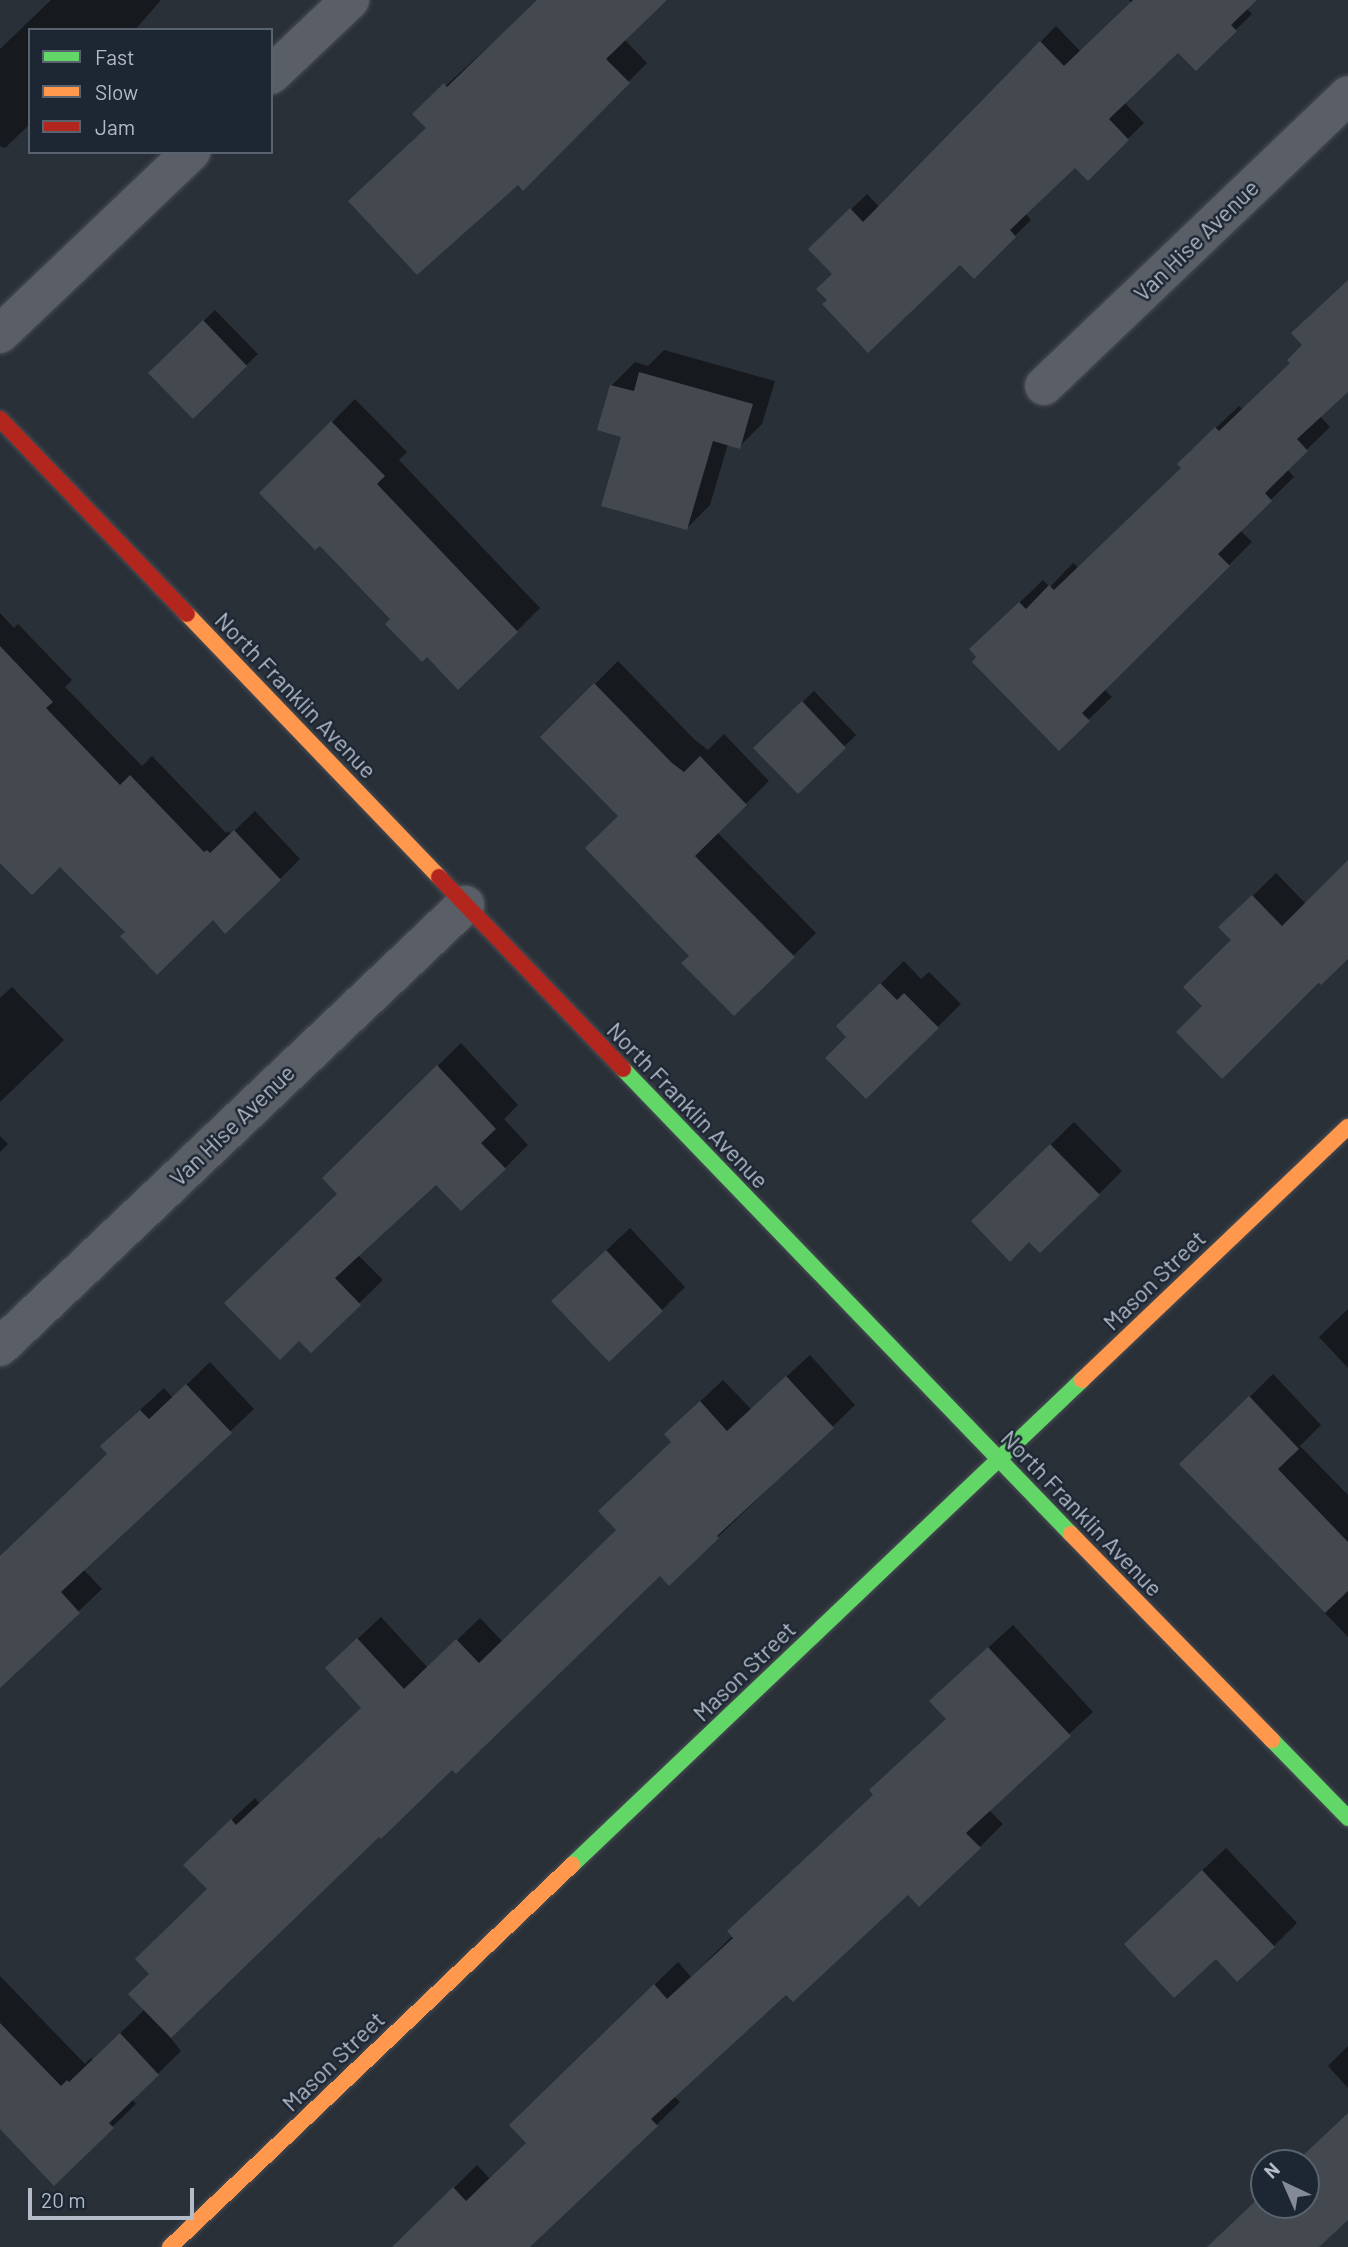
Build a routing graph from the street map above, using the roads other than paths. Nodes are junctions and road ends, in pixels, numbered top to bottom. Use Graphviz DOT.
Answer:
graph roads {
  1 [pos="350,0"];
  2 [pos="273,73"];
  3 [pos="1348,95"];
  4 [pos="189,154"];
  5 [pos="0,334"];
  6 [pos="1044,386"];
  7 [pos="0,419"];
  8 [pos="465,905"];
  9 [pos="1348,1127"];
  10 [pos="0,1347"];
  11 [pos="998,1460"];
  12 [pos="1348,1818"];
  13 [pos="170,2247"];
  1 -- 2 [label="street"];
  3 -- 6 [label="street, Van Hise Avenue"];
  4 -- 5 [label="street"];
  7 -- 8 [label="street, North Franklin Avenue"];
  8 -- 10 [label="street, Van Hise Avenue"];
  8 -- 11 [label="street, North Franklin Avenue"];
  9 -- 11 [label="street, Mason Street"];
  11 -- 12 [label="street, North Franklin Avenue"];
  11 -- 13 [label="street, Mason Street"];
}
